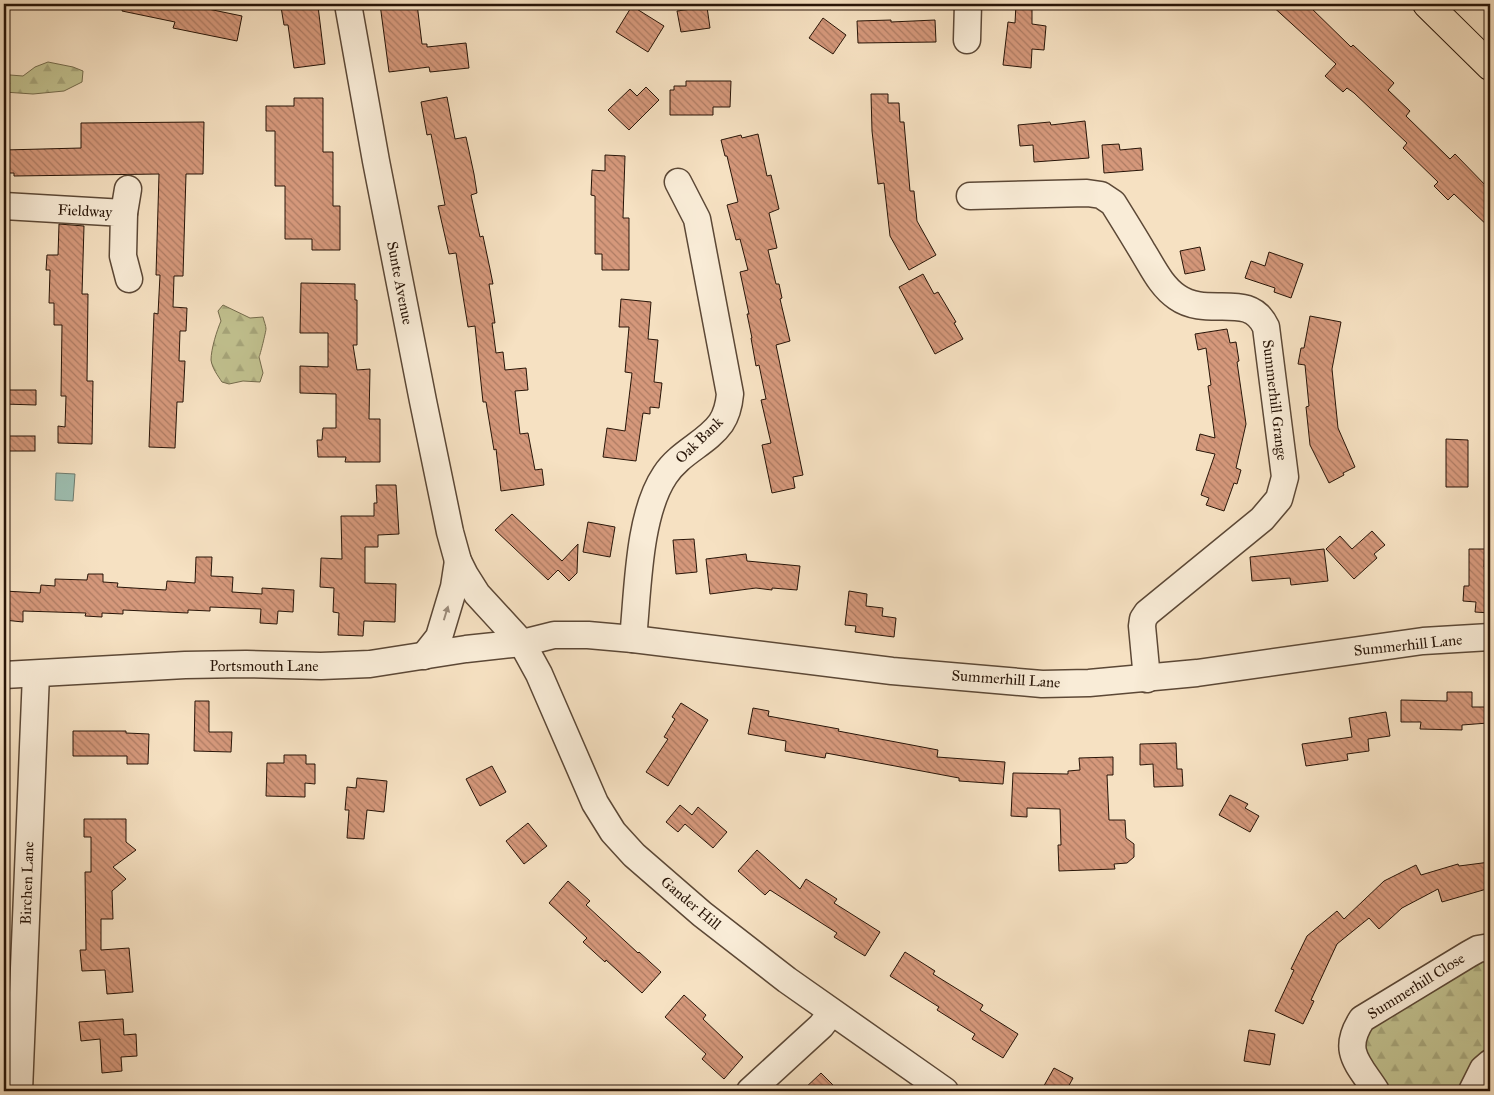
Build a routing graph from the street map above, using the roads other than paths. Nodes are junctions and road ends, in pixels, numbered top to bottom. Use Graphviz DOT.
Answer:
graph roads {
  1 [pos="348,4"];
  2 [pos="968,4"];
  3 [pos="1427,4"];
  4 [pos="967,40"];
  5 [pos="1490,66"];
  6 [pos="678,182"];
  7 [pos="970,196"];
  8 [pos="4,206"];
  9 [pos="126,268"];
  10 [pos="458,561"];
  11 [pos="1490,637"];
  12 [pos="633,639"];
  13 [pos="522,643"];
  14 [pos="424,656"];
  15 [pos="36,674"];
  16 [pos="4,675"];
  17 [pos="1147,679"];
  18 [pos="15,908"];
  19 [pos="1490,947"];
  20 [pos="832,1013"];
  21 [pos="1490,1063"];
  22 [pos="19,1091"];
  23 [pos="750,1091"];
  24 [pos="945,1091"];
  25 [pos="1376,1091"];
  26 [pos="1472,1091"];
  1 -- 10 [label="street, Sunte Avenue"];
  2 -- 4 [label="street"];
  3 -- 5 [label="main road"];
  6 -- 12 [label="street, Oak Bank"];
  7 -- 17 [label="street, Summerhill Grange"];
  8 -- 9 [label="street, Fieldway"];
  10 -- 13 [label="street, Sunte Avenue"];
  14 -- 10 [label="street, Sunte Avenue, one-way"];
  11 -- 17 [label="street, Summerhill Lane"];
  12 -- 13 [label="street, Summerhill Lane"];
  12 -- 17 [label="street, Summerhill Lane"];
  13 -- 14 [label="street, Portsmouth Lane"];
  13 -- 20 [label="street, Gander Hill"];
  14 -- 15 [label="street, Portsmouth Lane"];
  15 -- 16 [label="street, Portsmouth Lane"];
  15 -- 18 [label="street, Birchen Lane"];
  18 -- 22 [label="street, Birchen Lane"];
  19 -- 25 [label="street, Summerhill Close"];
  20 -- 23 [label="street"];
  20 -- 24 [label="street, Gander Hill"];
  21 -- 26 [label="street"];
}
